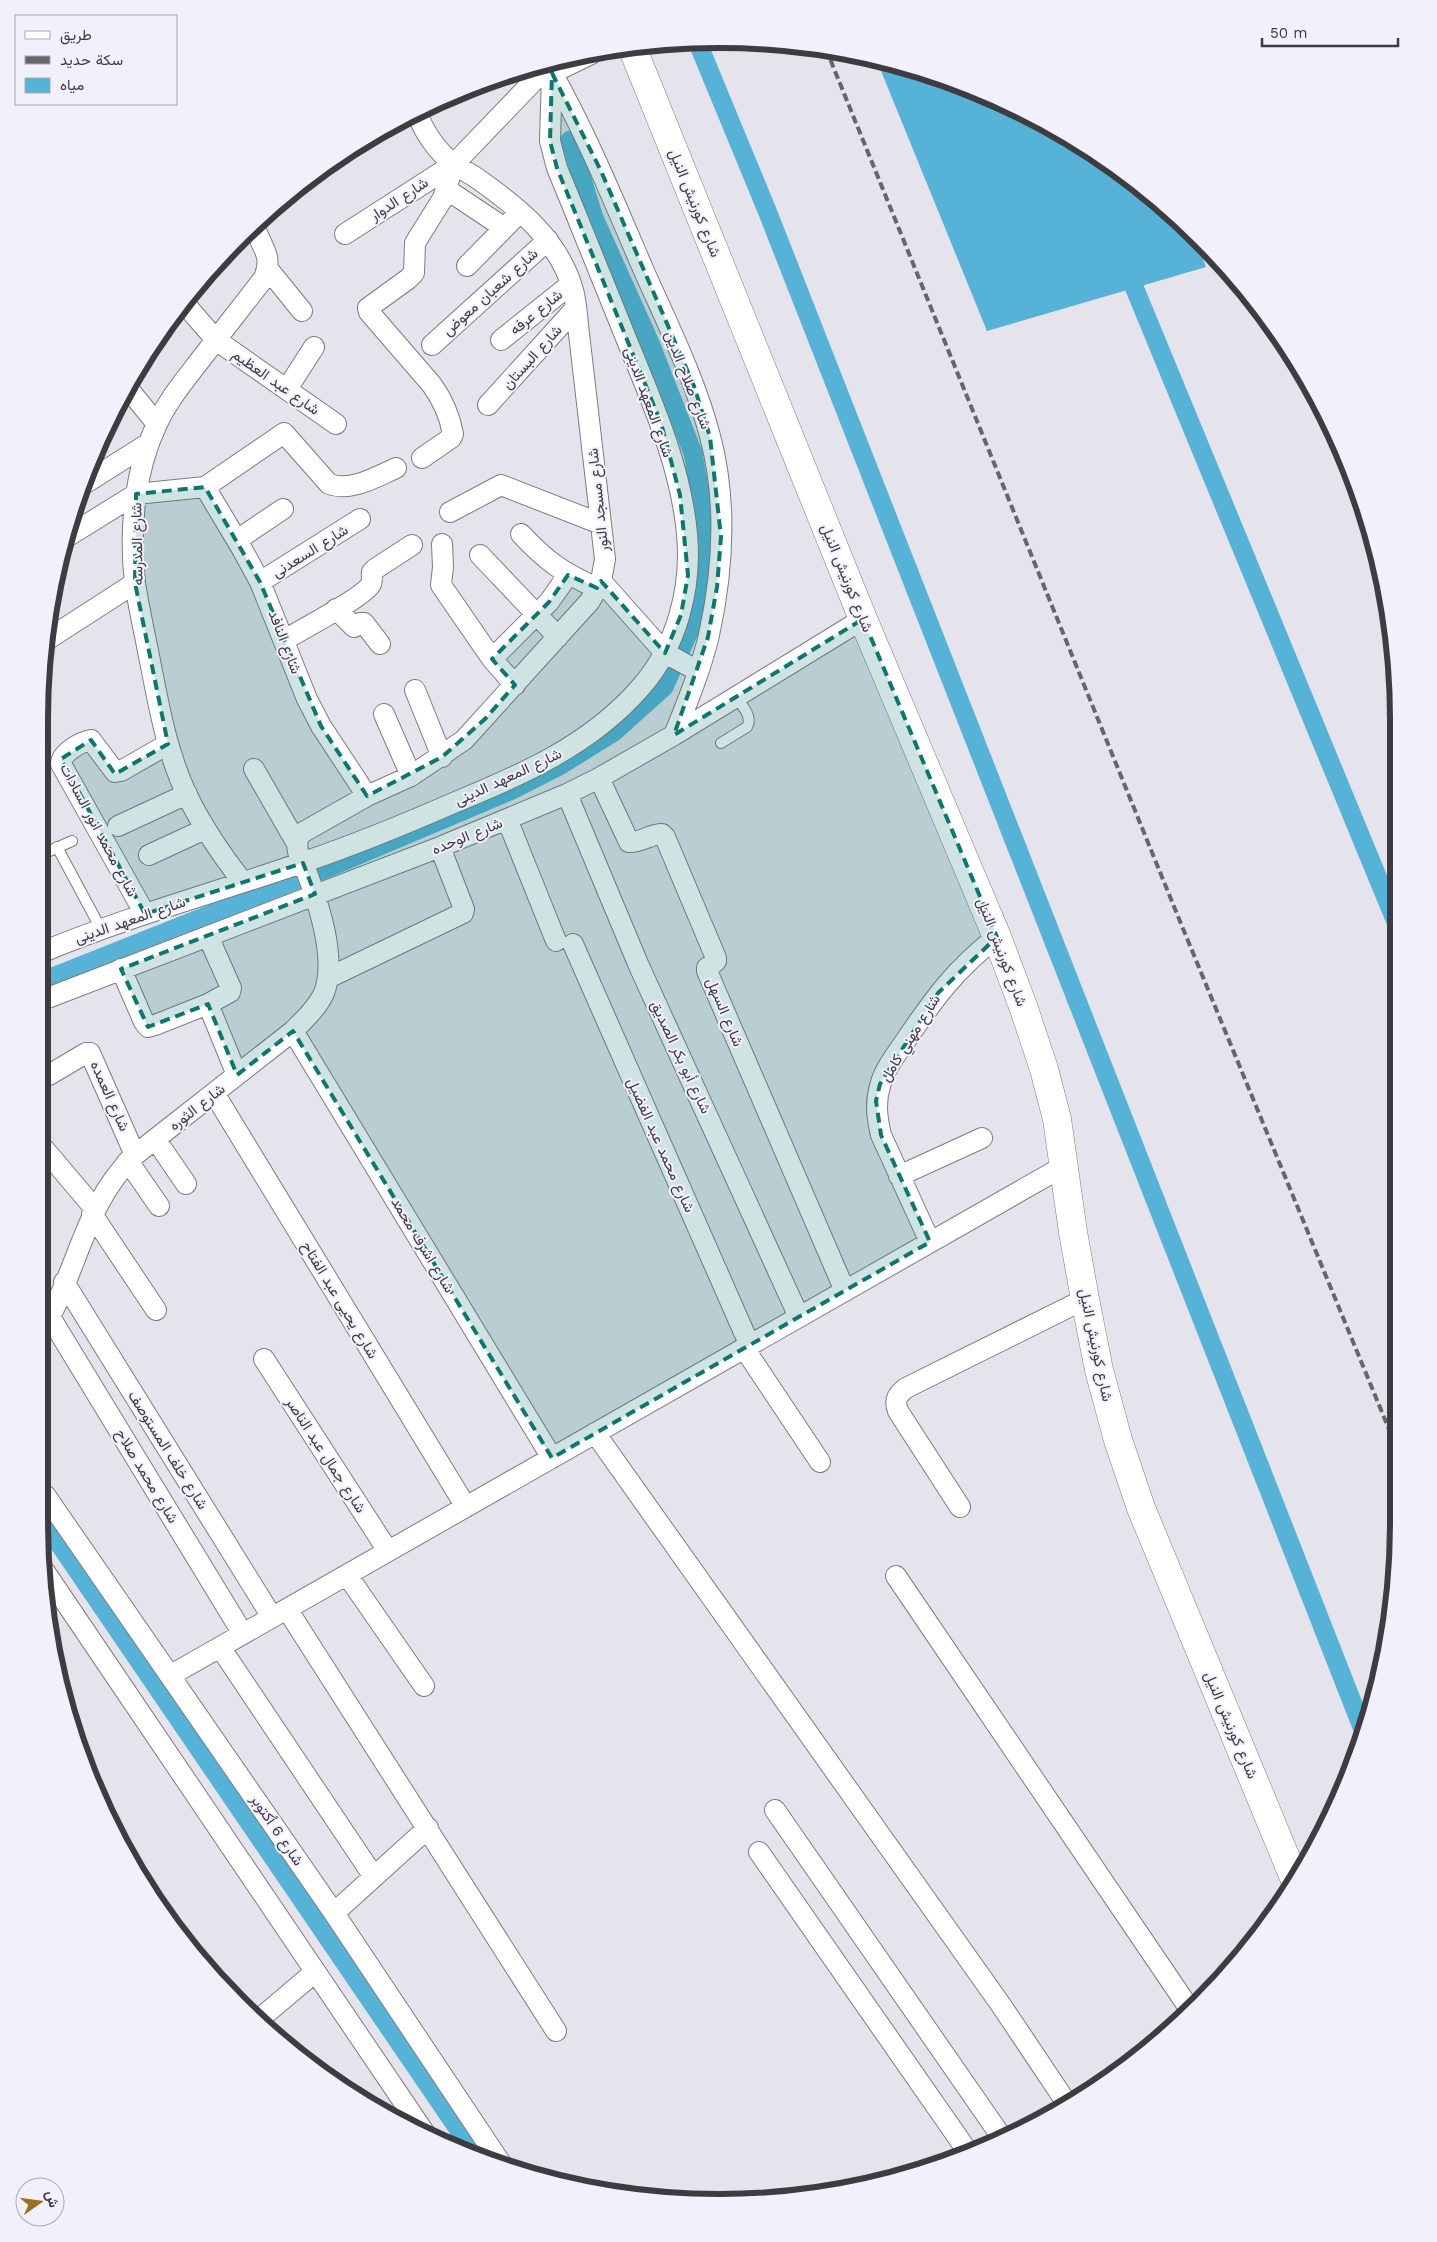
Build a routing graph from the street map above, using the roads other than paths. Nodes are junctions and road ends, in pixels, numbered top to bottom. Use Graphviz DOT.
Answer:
graph roads {
  1 [pos="634,53"];
  2 [pos="548,69"];
  3 [pos="549,69"];
  4 [pos="545,70"];
  5 [pos="419,119"];
  6 [pos="454,164"];
  7 [pos="446,189"];
  8 [pos="520,212"];
  9 [pos="503,227"];
  10 [pos="257,232"];
  11 [pos="345,234"];
  12 [pos="548,240"];
  13 [pos="467,266"];
  14 [pos="268,269"];
  15 [pos="571,284"];
  16 [pos="188,308"];
  17 [pos="540,308"];
  18 [pos="576,308"];
  19 [pos="302,311"];
  20 [pos="558,328"];
  21 [pos="216,340"];
  22 [pos="501,340"];
  23 [pos="432,345"];
  24 [pos="314,347"];
  25 [pos="287,390"];
  26 [pos="132,393"];
  27 [pos="488,405"];
  28 [pos="157,424"];
  29 [pos="336,424"];
  30 [pos="149,443"];
  31 [pos="422,458"];
  32 [pos="396,468"];
  33 [pos="93,479"];
  34 [pos="205,487"];
  35 [pos="136,494"];
  36 [pos="283,509"];
  37 [pos="450,512"];
  38 [pos="360,519"];
  39 [pos="601,524"];
  40 [pos="74,533"];
  41 [pos="521,534"];
  42 [pos="237,540"];
  43 [pos="442,544"];
  44 [pos="412,545"];
  45 [pos="480,555"];
  46 [pos="568,576"];
  47 [pos="260,582"];
  48 [pos="135,583"];
  49 [pos="599,585"];
  50 [pos="336,610"];
  51 [pos="536,614"];
  52 [pos="864,619"];
  53 [pos="53,636"];
  54 [pos="558,637"];
  55 [pos="284,640"];
  56 [pos="380,644"];
  57 [pos="665,653"];
  58 [pos="492,659"];
  59 [pos="698,671"];
  60 [pos="516,685"];
  61 [pos="415,690"];
  62 [pos="736,697"];
  63 [pos="384,714"];
  64 [pos="674,735"];
  65 [pos="722,743"];
  66 [pos="168,744"];
  67 [pos="442,757"];
  68 [pos="254,768"];
  69 [pos="411,776"];
  70 [pos="599,778"];
  71 [pos="187,794"];
  72 [pos="567,794"];
  73 [pos="367,796"];
  74 [pos="507,819"];
  75 [pos="118,826"];
  76 [pos="205,829"];
  77 [pos="72,841"];
  78 [pos="296,842"];
  79 [pos="57,847"];
  80 [pos="440,847"];
  81 [pos="48,852"];
  82 [pos="149,855"];
  83 [pos="303,862"];
  84 [pos="242,881"];
  85 [pos="315,894"];
  86 [pos="145,914"];
  87 [pos="100,930"];
  88 [pos="208,936"];
  89 [pos="997,937"];
  90 [pos="48,950"];
  91 [pos="121,969"];
  92 [pos="328,978"];
  93 [pos="48,997"];
  94 [pos="208,1004"];
  95 [pos="293,1032"];
  96 [pos="49,1075"];
  97 [pos="238,1075"];
  98 [pos="214,1094"];
  99 [pos="982,1138"];
  100 [pos="156,1140"];
  101 [pos="48,1154"];
  102 [pos="132,1158"];
  103 [pos="1064,1166"];
  104 [pos="899,1176"];
  105 [pos="186,1184"];
  106 [pos="159,1206"];
  107 [pos="94,1212"];
  108 [pos="930,1242"];
  109 [pos="64,1282"];
  110 [pos="844,1291"];
  111 [pos="1085,1299"];
  112 [pos="49,1308"];
  113 [pos="156,1310"];
  114 [pos="799,1318"];
  115 [pos="747,1347"];
  116 [pos="264,1359"];
  117 [pos="595,1433"];
  118 [pos="552,1458"];
  119 [pos="820,1462"];
  120 [pos="48,1499"];
  121 [pos="466,1507"];
  122 [pos="960,1507"];
  123 [pos="388,1551"];
  124 [pos="347,1575"];
  125 [pos="896,1576"];
  126 [pos="50,1580"];
  127 [pos="280,1613"];
  128 [pos="243,1634"];
  129 [pos="220,1647"];
  130 [pos="171,1675"];
  131 [pos="424,1686"];
  132 [pos="775,1810"];
  133 [pos="428,1828"];
  134 [pos="759,1852"];
  135 [pos="1292,1872"];
  136 [pos="374,1876"];
  137 [pos="334,1913"];
  138 [pos="315,1972"];
  139 [pos="1186,2004"];
  140 [pos="263,2016"];
  141 [pos="556,2031"];
  142 [pos="1064,2099"];
  143 [pos="418,2123"];
  144 [pos="998,2132"];
  145 [pos="965,2147"];
  146 [pos="496,2156"];
  1 -- 52 [label="main road, شارع كورنيش النيل"];
  2 -- 57 [label="street, شارع المعهد الدينى"];
  3 -- 59 [label="street, شارع صلاح الدين"];
  4 -- 6 [label="street"];
  5 -- 6 [label="street, شارع مسجد النور"];
  6 -- 7 [label="street"];
  6 -- 8 [label="street, شارع مسجد النور"];
  6 -- 11 [label="street, شارع الدوار"];
  7 -- 9 [label="street"];
  7 -- 31 [label="street"];
  8 -- 9 [label="street"];
  8 -- 12 [label="street, شارع مسجد النور"];
  9 -- 13 [label="street"];
  10 -- 14 [label="street"];
  12 -- 15 [label="street, شارع مسجد النور"];
  12 -- 23 [label="street, شارع شعبان معوض"];
  14 -- 19 [label="street"];
  14 -- 21 [label="street, شارع المدرسه"];
  15 -- 17 [label="street, شارع عرفه"];
  15 -- 18 [label="street, شارع مسجد النور"];
  16 -- 21 [label="street, شارع عبد العظيم"];
  17 -- 20 [label="street"];
  17 -- 22 [label="street, شارع عرفه"];
  18 -- 20 [label="street, شارع البستان"];
  18 -- 39 [label="street, شارع مسجد النور"];
  20 -- 27 [label="street, شارع البستان"];
  21 -- 25 [label="street, شارع عبد العظيم"];
  21 -- 28 [label="street, شارع المدرسه"];
  24 -- 25 [label="street"];
  25 -- 29 [label="street, شارع عبد العظيم"];
  26 -- 28 [label="street"];
  28 -- 30 [label="street, شارع المدرسه"];
  30 -- 33 [label="street"];
  30 -- 35 [label="street, شارع المدرسه"];
  32 -- 34 [label="street"];
  34 -- 35 [label="street"];
  34 -- 42 [label="street, شارع النافد"];
  35 -- 40 [label="street"];
  35 -- 48 [label="street, شارع المدرسه"];
  36 -- 42 [label="street"];
  37 -- 39 [label="street"];
  38 -- 47 [label="street, شارع السعدنى"];
  39 -- 49 [label="street, شارع مسجد النور"];
  41 -- 46 [label="street"];
  42 -- 47 [label="street, شارع النافد"];
  43 -- 58 [label="street"];
  44 -- 50 [label="street"];
  45 -- 51 [label="street"];
  46 -- 49 [label="street"];
  46 -- 51 [label="street"];
  47 -- 55 [label="street, شارع النافد"];
  48 -- 53 [label="street"];
  48 -- 66 [label="street, شارع المدرسه"];
  49 -- 54 [label="street, شارع مسجد النور"];
  49 -- 57 [label="street"];
  50 -- 55 [label="street"];
  50 -- 56 [label="street"];
  51 -- 54 [label="street"];
  51 -- 58 [label="street"];
  52 -- 62 [label="street, شارع الوحده"];
  52 -- 89 [label="main road, شارع كورنيش النيل"];
  54 -- 60 [label="street, شارع مسجد النور"];
  55 -- 73 [label="street, شارع النافد"];
  57 -- 59 [label="street"];
  57 -- 83 [label="street, شارع المعهد الدينى"];
  58 -- 60 [label="street"];
  59 -- 64 [label="street, شارع صلاح الدين"];
  60 -- 67 [label="street, شارع مسجد النور"];
  61 -- 67 [label="street"];
  62 -- 64 [label="street, شارع الوحده"];
  62 -- 65 [label="lane"];
  63 -- 69 [label="street"];
  64 -- 70 [label="street, شارع الوحده"];
  66 -- 71 [label="street, شارع المدرسه"];
  66 -- 86 [label="street, شارع محمد انور السادات"];
  67 -- 69 [label="street, شارع مسجد النور"];
  68 -- 78 [label="street"];
  69 -- 73 [label="street, شارع مسجد النور"];
  70 -- 72 [label="street, شارع الوحده"];
  70 -- 110 [label="street, شارع السهل"];
  71 -- 75 [label="street"];
  71 -- 76 [label="street, شارع المدرسه"];
  72 -- 74 [label="street, شارع الوحده"];
  72 -- 114 [label="street, شارع أبو بكر الصديق"];
  73 -- 78 [label="street, شارع مسجد النور"];
  74 -- 80 [label="street, شارع الوحده"];
  74 -- 115 [label="street, شارع محمد عبد الفضيل"];
  76 -- 82 [label="street"];
  76 -- 84 [label="street, شارع المدرسه"];
  77 -- 79 [label="lane"];
  78 -- 83 [label="street"];
  79 -- 81 [label="lane"];
  79 -- 87 [label="lane"];
  80 -- 85 [label="street, شارع الوحده"];
  80 -- 92 [label="street"];
  83 -- 84 [label="street, شارع المعهد الدينى"];
  83 -- 85 [label="street"];
  84 -- 86 [label="street, شارع المعهد الدينى"];
  85 -- 88 [label="street, شارع الوحده"];
  85 -- 92 [label="street, شارع الثوره"];
  86 -- 87 [label="street, شارع المعهد الدينى"];
  87 -- 90 [label="street, شارع المعهد الدينى"];
  88 -- 91 [label="street, شارع الوحده"];
  88 -- 94 [label="street"];
  89 -- 103 [label="main road, شارع كورنيش النيل"];
  89 -- 104 [label="street, شارع مهني كامل"];
  91 -- 93 [label="street, شارع الوحده"];
  91 -- 94 [label="street"];
  92 -- 95 [label="street, شارع الثوره"];
  94 -- 97 [label="street"];
  95 -- 97 [label="street, شارع الثوره"];
  95 -- 118 [label="street, شارع اشرف محمد"];
  96 -- 102 [label="street, شارع العمده"];
  97 -- 98 [label="street, شارع الثوره"];
  98 -- 100 [label="street, شارع الثوره"];
  98 -- 121 [label="street, شارع يحيى عبد الفتاح"];
  99 -- 104 [label="street"];
  100 -- 102 [label="street, شارع الثوره"];
  100 -- 105 [label="street"];
  101 -- 107 [label="street"];
  102 -- 106 [label="street"];
  102 -- 107 [label="street, شارع الثوره"];
  103 -- 108 [label="street"];
  103 -- 111 [label="main road, شارع كورنيش النيل"];
  104 -- 108 [label="street, شارع مهني كامل"];
  107 -- 109 [label="street, شارع الثوره"];
  107 -- 113 [label="street"];
  108 -- 110 [label="street"];
  109 -- 112 [label="street, شارع الثوره"];
  109 -- 127 [label="street, شارع خلف المستوصف"];
  110 -- 114 [label="street"];
  111 -- 122 [label="street"];
  111 -- 135 [label="main road, شارع كورنيش النيل"];
  112 -- 128 [label="street, شارع محمد صلاح"];
  114 -- 115 [label="street"];
  115 -- 117 [label="street"];
  115 -- 119 [label="street, شارع محمد عبد الفضيل"];
  116 -- 123 [label="street, شارع جمال عبد الناصر"];
  117 -- 118 [label="street"];
  117 -- 142 [label="street"];
  118 -- 121 [label="street"];
  120 -- 130 [label="street, شارع 6 أكتوبر"];
  121 -- 123 [label="street"];
  123 -- 124 [label="street"];
  124 -- 127 [label="street"];
  124 -- 131 [label="street"];
  125 -- 139 [label="street"];
  126 -- 138 [label="street"];
  127 -- 128 [label="street"];
  127 -- 133 [label="street, شارع خلف المستوصف"];
  128 -- 129 [label="street"];
  129 -- 130 [label="street"];
  129 -- 136 [label="street"];
  130 -- 137 [label="street, شارع 6 أكتوبر"];
  132 -- 144 [label="street"];
  133 -- 136 [label="street"];
  133 -- 141 [label="street, شارع خلف المستوصف"];
  134 -- 145 [label="street"];
  136 -- 137 [label="street"];
  137 -- 146 [label="street, شارع 6 أكتوبر"];
  138 -- 140 [label="street"];
  138 -- 143 [label="street"];
}
